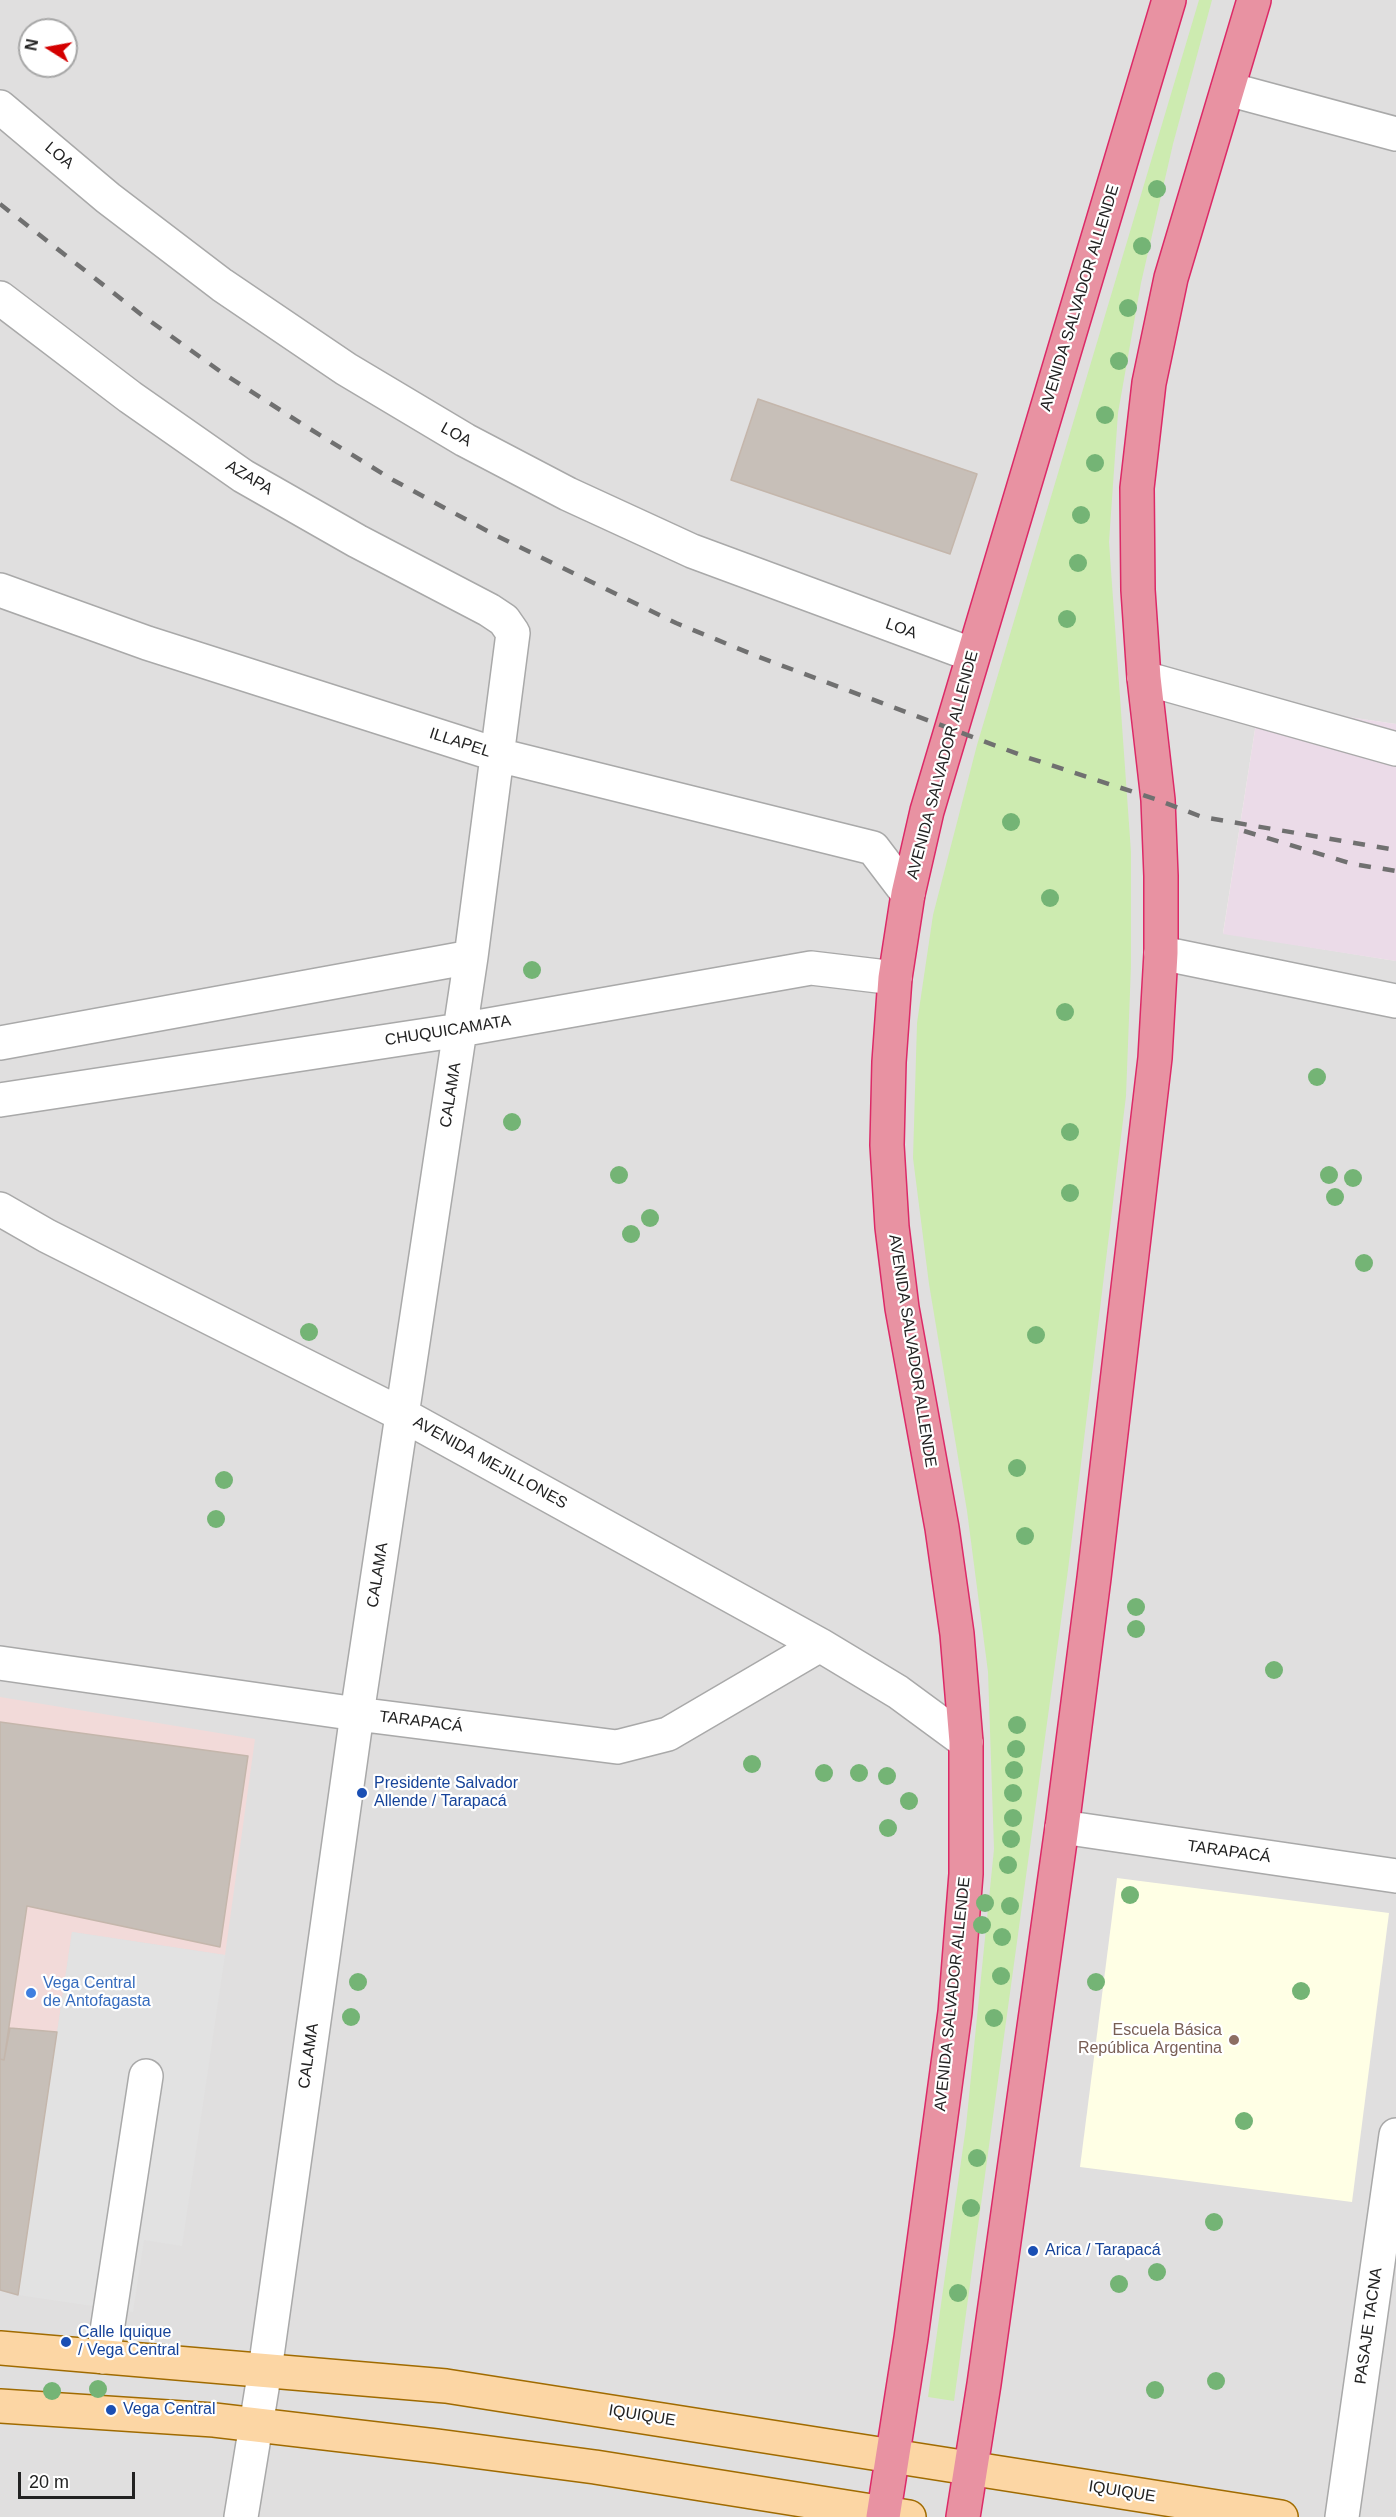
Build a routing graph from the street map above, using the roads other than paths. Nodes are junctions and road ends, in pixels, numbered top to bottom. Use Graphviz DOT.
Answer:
graph roads {
  1 [pos="1169,0"];
  2 [pos="1254,0"];
  3 [pos="1228,89"];
  4 [pos="0,107"];
  5 [pos="1396,134"];
  6 [pos="0,298"];
  7 [pos="0,590"];
  8 [pos="513,633"];
  9 [pos="973,655"];
  10 [pos="1144,678"];
  11 [pos="1396,749"];
  12 [pos="498,755"];
  13 [pos="908,894"];
  14 [pos="1161,953"];
  15 [pos="471,957"];
  16 [pos="895,978"];
  17 [pos="1396,1001"];
  18 [pos="460,1030"];
  19 [pos="0,1043"];
  20 [pos="0,1100"];
  21 [pos="0,1209"];
  22 [pos="403,1415"];
  23 [pos="820,1645"];
  24 [pos="0,1663"];
  25 [pos="357,1714"];
  26 [pos="966,1742"];
  27 [pos="1062,1827"];
  28 [pos="1396,1876"];
  29 [pos="146,2076"];
  30 [pos="1396,2135"];
  31 [pos="0,2348"];
  32 [pos="103,2357"];
  33 [pos="265,2370"];
  34 [pos="0,2406"];
  35 [pos="255,2426"];
  36 [pos="892,2456"];
  37 [pos="972,2468"];
  38 [pos="892,2516"];
  39 [pos="241,2517"];
  40 [pos="963,2517"];
  41 [pos="1281,2517"];
  42 [pos="1342,2517"];
  1 -- 9 [label="highway, AVENIDA SALVADOR ALLENDE"];
  2 -- 3 [label="highway"];
  3 -- 5 [label="street"];
  3 -- 10 [label="highway"];
  4 -- 9 [label="street, LOA"];
  6 -- 8 [label="street, AZAPA"];
  7 -- 12 [label="street, ILLAPEL"];
  8 -- 12 [label="street, CALAMA"];
  9 -- 13 [label="highway, AVENIDA SALVADOR ALLENDE"];
  10 -- 11 [label="street"];
  10 -- 14 [label="highway"];
  12 -- 13 [label="street, ILLAPEL"];
  12 -- 15 [label="street, CALAMA"];
  13 -- 16 [label="highway, AVENIDA SALVADOR ALLENDE"];
  14 -- 17 [label="street"];
  14 -- 27 [label="highway"];
  15 -- 18 [label="street, CALAMA"];
  15 -- 19 [label="street"];
  16 -- 18 [label="street, CHUQUICAMATA"];
  16 -- 26 [label="highway, AVENIDA SALVADOR ALLENDE"];
  18 -- 20 [label="street, CHUQUICAMATA"];
  18 -- 22 [label="street, CALAMA"];
  21 -- 22 [label="street, AVENIDA MEJILLONES"];
  22 -- 23 [label="street, AVENIDA MEJILLONES"];
  22 -- 25 [label="street, CALAMA"];
  23 -- 25 [label="street, TARAPACÁ"];
  23 -- 26 [label="street, AVENIDA MEJILLONES"];
  24 -- 25 [label="street, TARAPACÁ"];
  25 -- 33 [label="street, CALAMA"];
  26 -- 36 [label="highway, AVENIDA SALVADOR ALLENDE"];
  27 -- 28 [label="street, TARAPACÁ"];
  27 -- 37 [label="highway"];
  29 -- 32 [label="street"];
  30 -- 42 [label="street, PASAJE TACNA"];
  31 -- 32 [label="main road, IQUIQUE"];
  32 -- 33 [label="main road, IQUIQUE"];
  33 -- 35 [label="street, CALAMA"];
  33 -- 36 [label="main road, IQUIQUE"];
  34 -- 35 [label="main road"];
  35 -- 38 [label="main road"];
  35 -- 39 [label="street, CALAMA"];
  36 -- 37 [label="main road, IQUIQUE"];
  36 -- 38 [label="highway, AVENIDA SALVADOR ALLENDE"];
  37 -- 40 [label="highway"];
  37 -- 41 [label="main road, IQUIQUE"];
}
